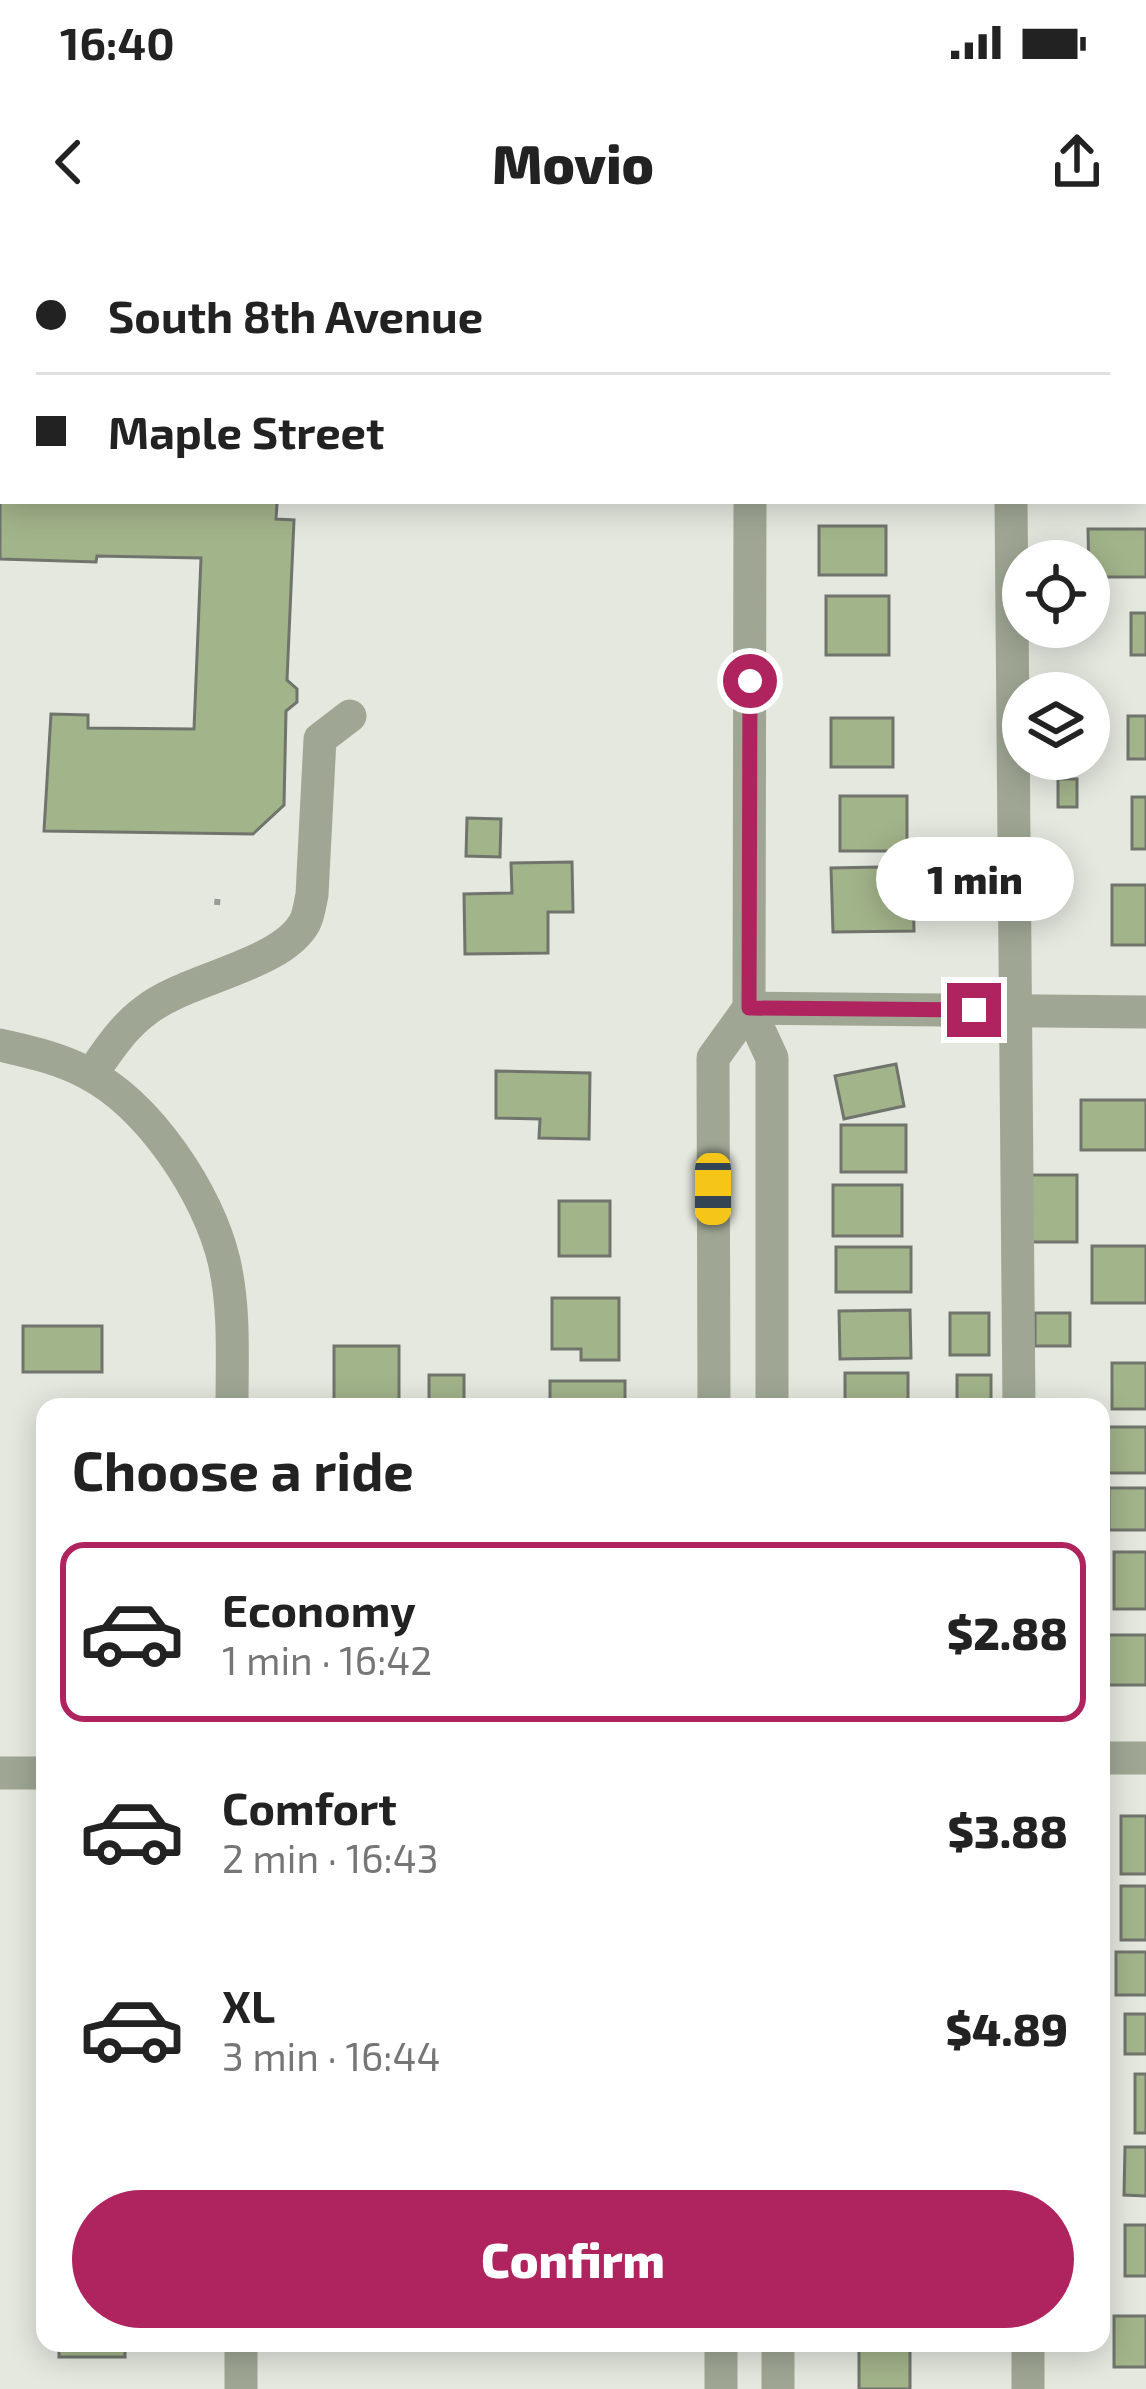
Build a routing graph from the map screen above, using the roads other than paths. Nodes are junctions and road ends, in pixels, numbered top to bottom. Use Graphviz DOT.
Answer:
graph roads {
  1 [pos="750,504"];
  2 [pos="1011,504"];
  3 [pos="350,716"];
  4 [pos="749,1008"];
  5 [pos="1015,1011"];
  6 [pos="1146,1012"];
  7 [pos="0,1045"];
  8 [pos="91,1075"];
  9 [pos="232,1398"];
  10 [pos="713,1398"];
  11 [pos="772,1398"];
  12 [pos="1019,1398"];
  13 [pos="1110,1758"];
  14 [pos="1146,1758"];
  15 [pos="36,1773"];
  16 [pos="0,1774"];
  17 [pos="241,2352"];
  18 [pos="721,2352"];
  19 [pos="778,2352"];
  20 [pos="1028,2352"];
  21 [pos="242,2389"];
  22 [pos="721,2389"];
  23 [pos="778,2389"];
  24 [pos="1028,2389"];
  1 -- 4 [label="street"];
  2 -- 5 [label="street"];
  3 -- 8 [label="street"];
  4 -- 5 [label="street"];
  4 -- 10 [label="street"];
  4 -- 11 [label="street"];
  5 -- 6 [label="street"];
  5 -- 12 [label="street"];
  7 -- 8 [label="street"];
  8 -- 9 [label="street"];
  13 -- 14 [label="street"];
  15 -- 16 [label="street"];
  17 -- 21 [label="street"];
  18 -- 22 [label="street"];
  19 -- 23 [label="street"];
  20 -- 24 [label="street"];
}
